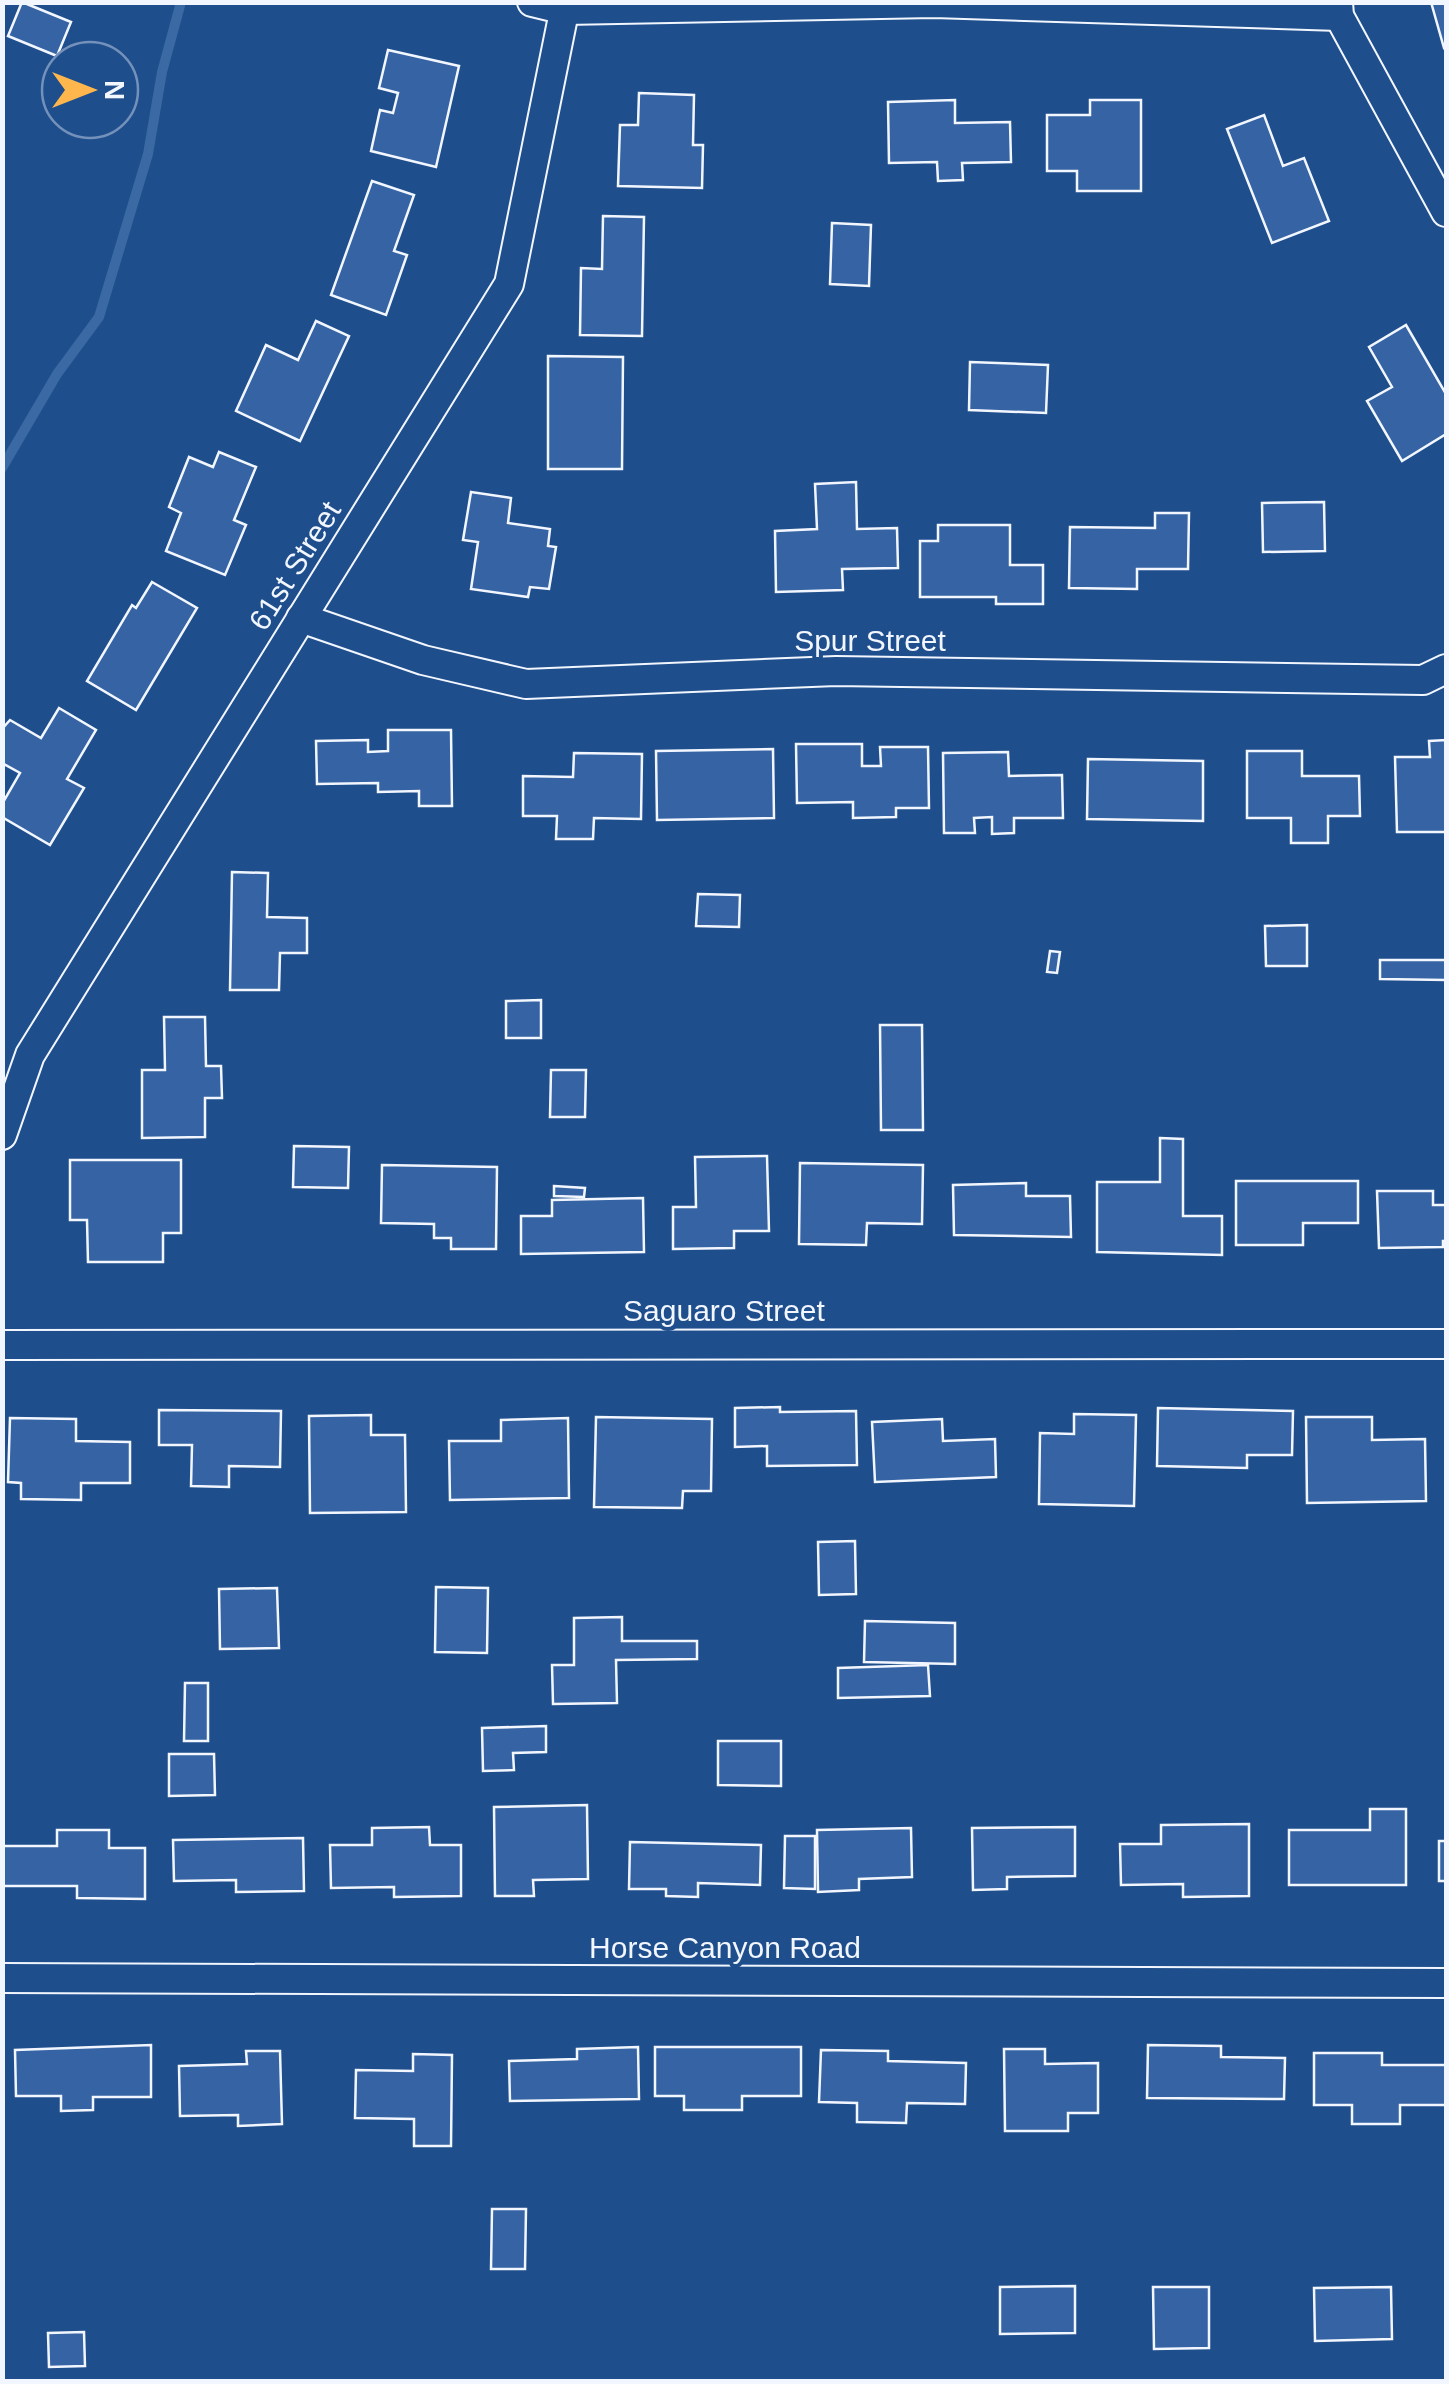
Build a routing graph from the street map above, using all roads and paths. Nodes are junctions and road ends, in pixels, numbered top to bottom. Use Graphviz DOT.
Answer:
graph roads {
  1 [pos="532,2"];
  2 [pos="565,6"];
  3 [pos="1339,9"];
  4 [pos="1446,212"];
  5 [pos="302,618"];
  6 [pos="1446,669"];
  7 [pos="2,1135"];
  8 [pos="1446,1344"];
  9 [pos="2,1346"];
  10 [pos="2,1978"];
  11 [pos="1446,1983"];
  1 -- 2 [label="street"];
  2 -- 3 [label="street"];
  2 -- 5 [label="street, 61st Street"];
  3 -- 4 [label="street"];
  5 -- 6 [label="street, Spur Street"];
  5 -- 7 [label="street, 61st Street"];
  8 -- 9 [label="street, Saguaro Street"];
  10 -- 11 [label="street, Horse Canyon Road"];
}
